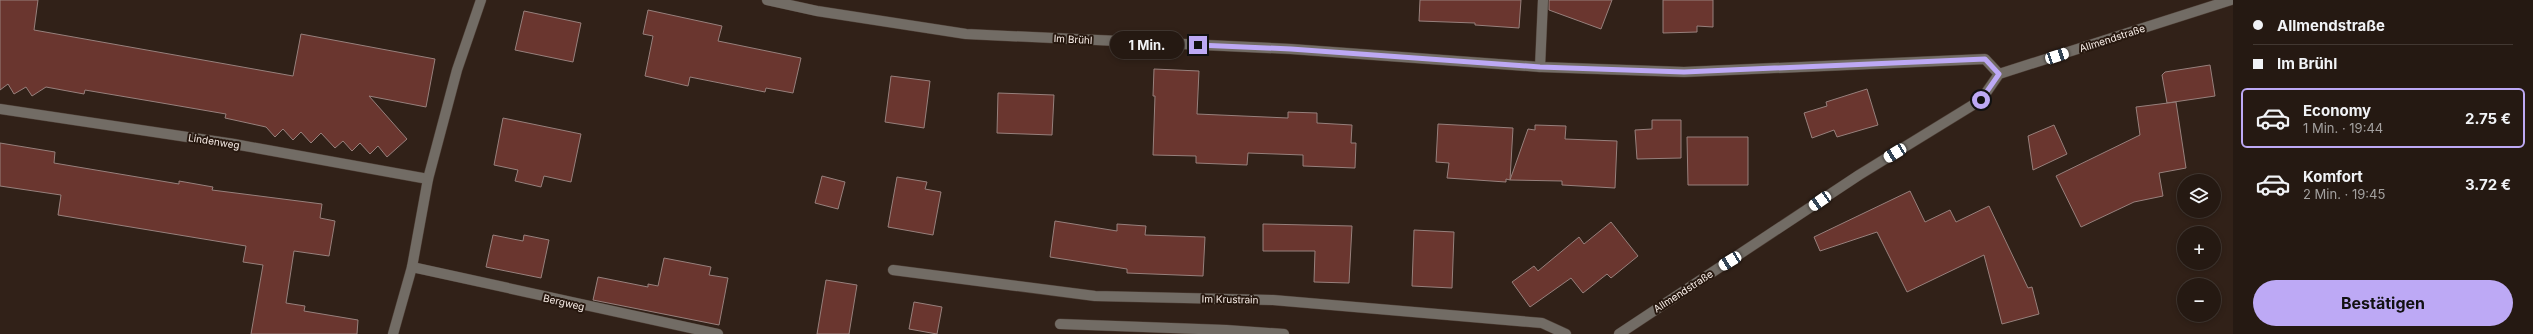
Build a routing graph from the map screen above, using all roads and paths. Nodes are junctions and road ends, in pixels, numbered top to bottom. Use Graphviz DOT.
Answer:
graph roads {
  1 [pos="481,0"];
  2 [pos="766,0"];
  3 [pos="1543,0"];
  4 [pos="2231,0"];
  5 [pos="1540,67"];
  6 [pos="1999,74"];
  7 [pos="0,108"];
  8 [pos="428,179"];
  9 [pos="412,267"];
  10 [pos="893,270"];
  11 [pos="1060,324"];
  12 [pos="393,334"];
  13 [pos="718,334"];
  14 [pos="1284,334"];
  15 [pos="1566,334"];
  16 [pos="1619,334"];
  1 -- 8 [label="street"];
  2 -- 5 [label="street, Im Brühl"];
  3 -- 5 [label="street"];
  4 -- 6 [label="street, Allmendstraße"];
  5 -- 6 [label="street, Im Brühl"];
  6 -- 16 [label="street, Allmendstraße"];
  7 -- 8 [label="street, Lindenweg"];
  8 -- 9 [label="street"];
  9 -- 12 [label="street"];
  9 -- 13 [label="street, Bergweg"];
  10 -- 15 [label="street, Im Krustrain"];
  11 -- 14 [label="street"];
}
